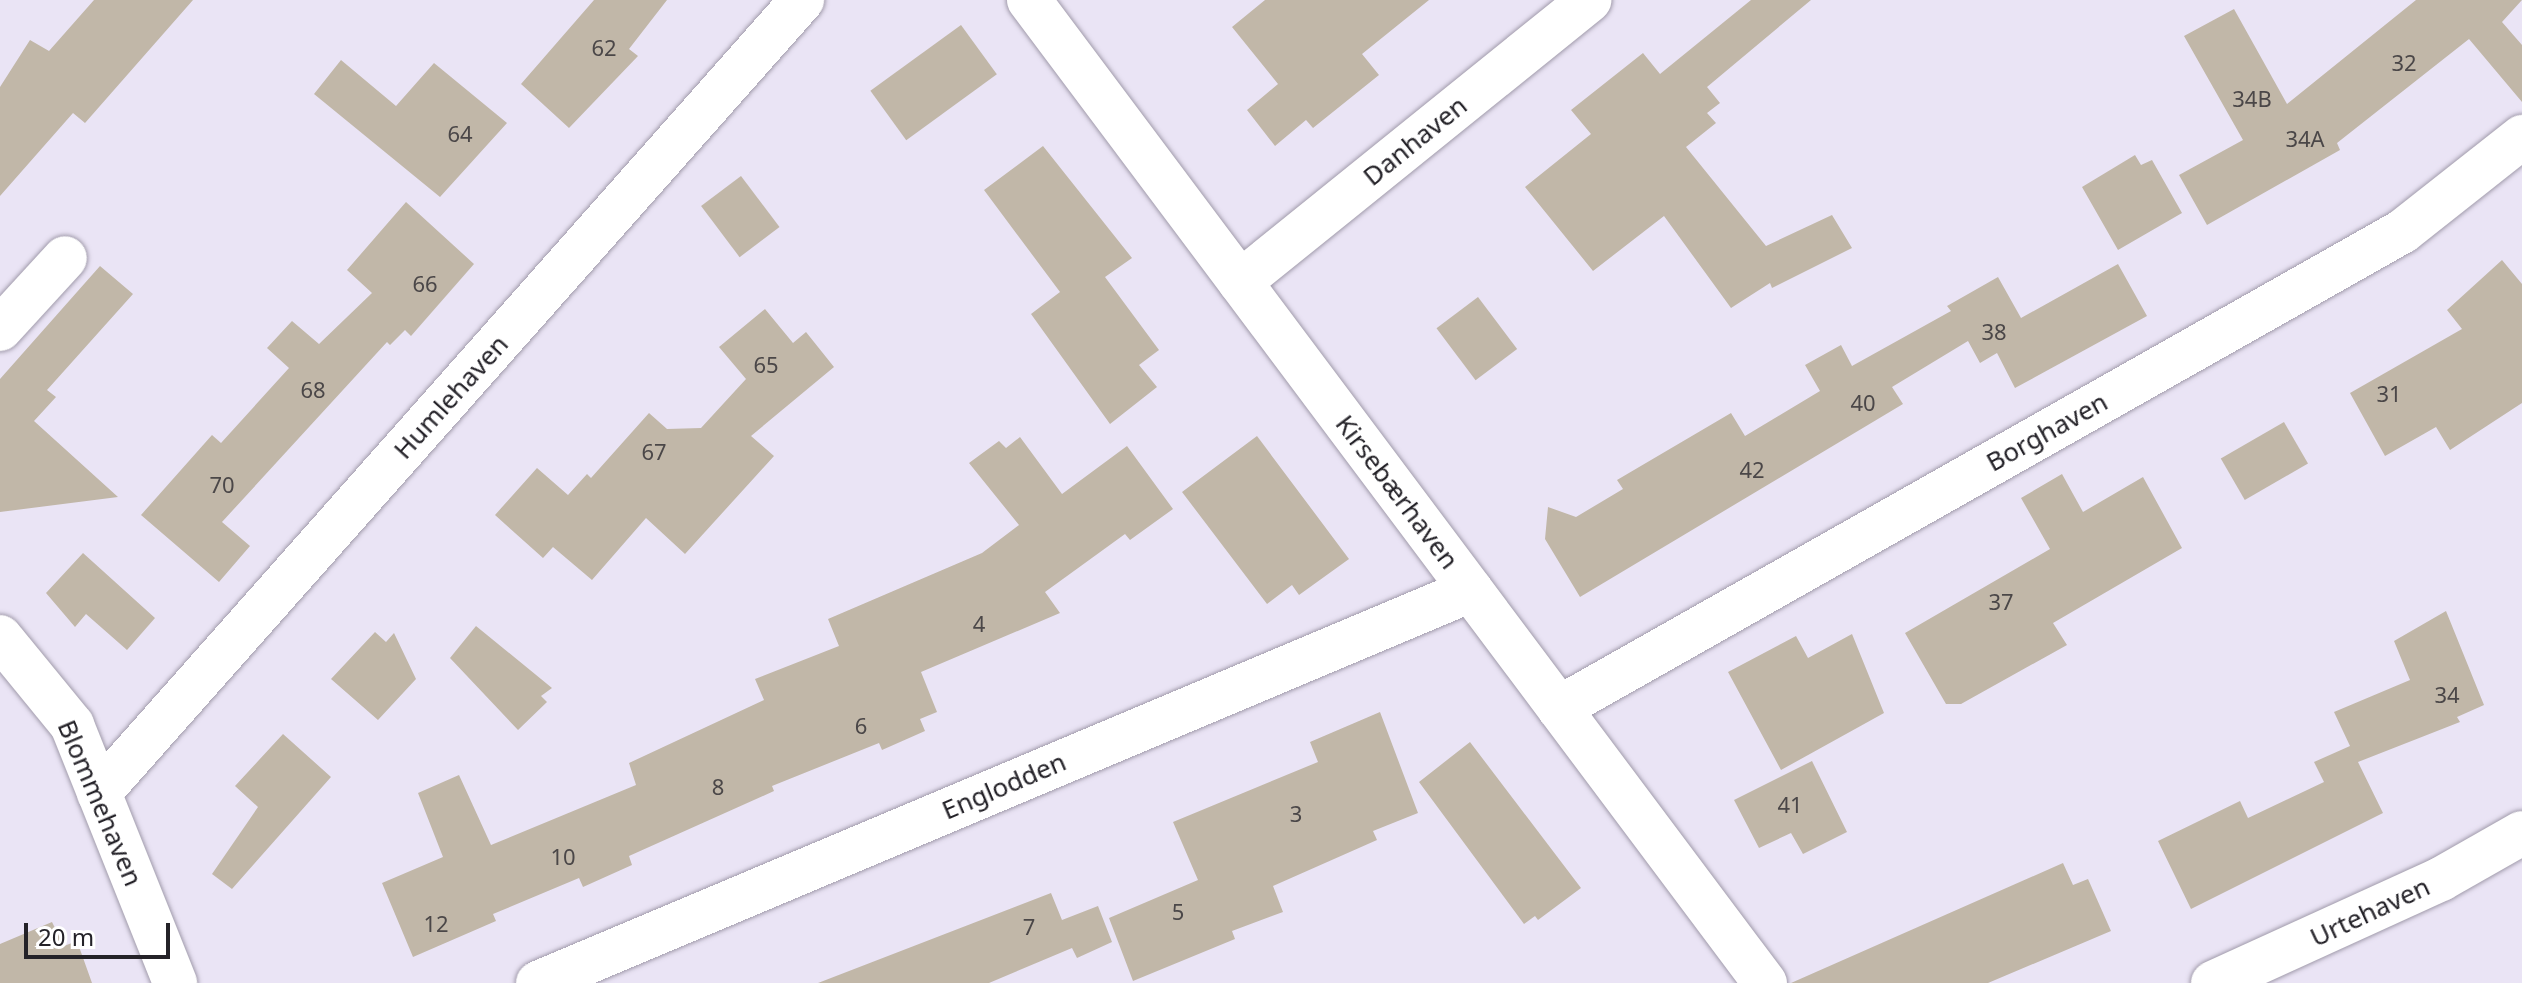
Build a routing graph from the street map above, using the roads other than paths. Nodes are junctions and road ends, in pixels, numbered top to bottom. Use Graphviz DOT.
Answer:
graph roads {
  1 [pos="802,0"];
  2 [pos="1029,0"];
  3 [pos="1590,0"];
  4 [pos="2522,137"];
  5 [pos="65,258"];
  6 [pos="1240,282"];
  7 [pos="0,329"];
  8 [pos="1471,590"];
  9 [pos="0,637"];
  10 [pos="1559,708"];
  11 [pos="99,793"];
  12 [pos="2522,833"];
  13 [pos="175,983"];
  14 [pos="538,983"];
  15 [pos="1765,983"];
  16 [pos="2213,983"];
  1 -- 11 [label="street, Humlehaven"];
  2 -- 6 [label="street, Kirsebærhaven"];
  3 -- 6 [label="street, Danhaven"];
  4 -- 10 [label="street, Borghaven"];
  5 -- 7 [label="street"];
  6 -- 8 [label="street, Kirsebærhaven"];
  8 -- 10 [label="street, Kirsebærhaven"];
  8 -- 14 [label="street, Englodden"];
  9 -- 11 [label="street, Blommehaven"];
  10 -- 15 [label="street, Kirsebærhaven"];
  11 -- 13 [label="street, Blommehaven"];
  12 -- 16 [label="street, Urtehaven"];
}
